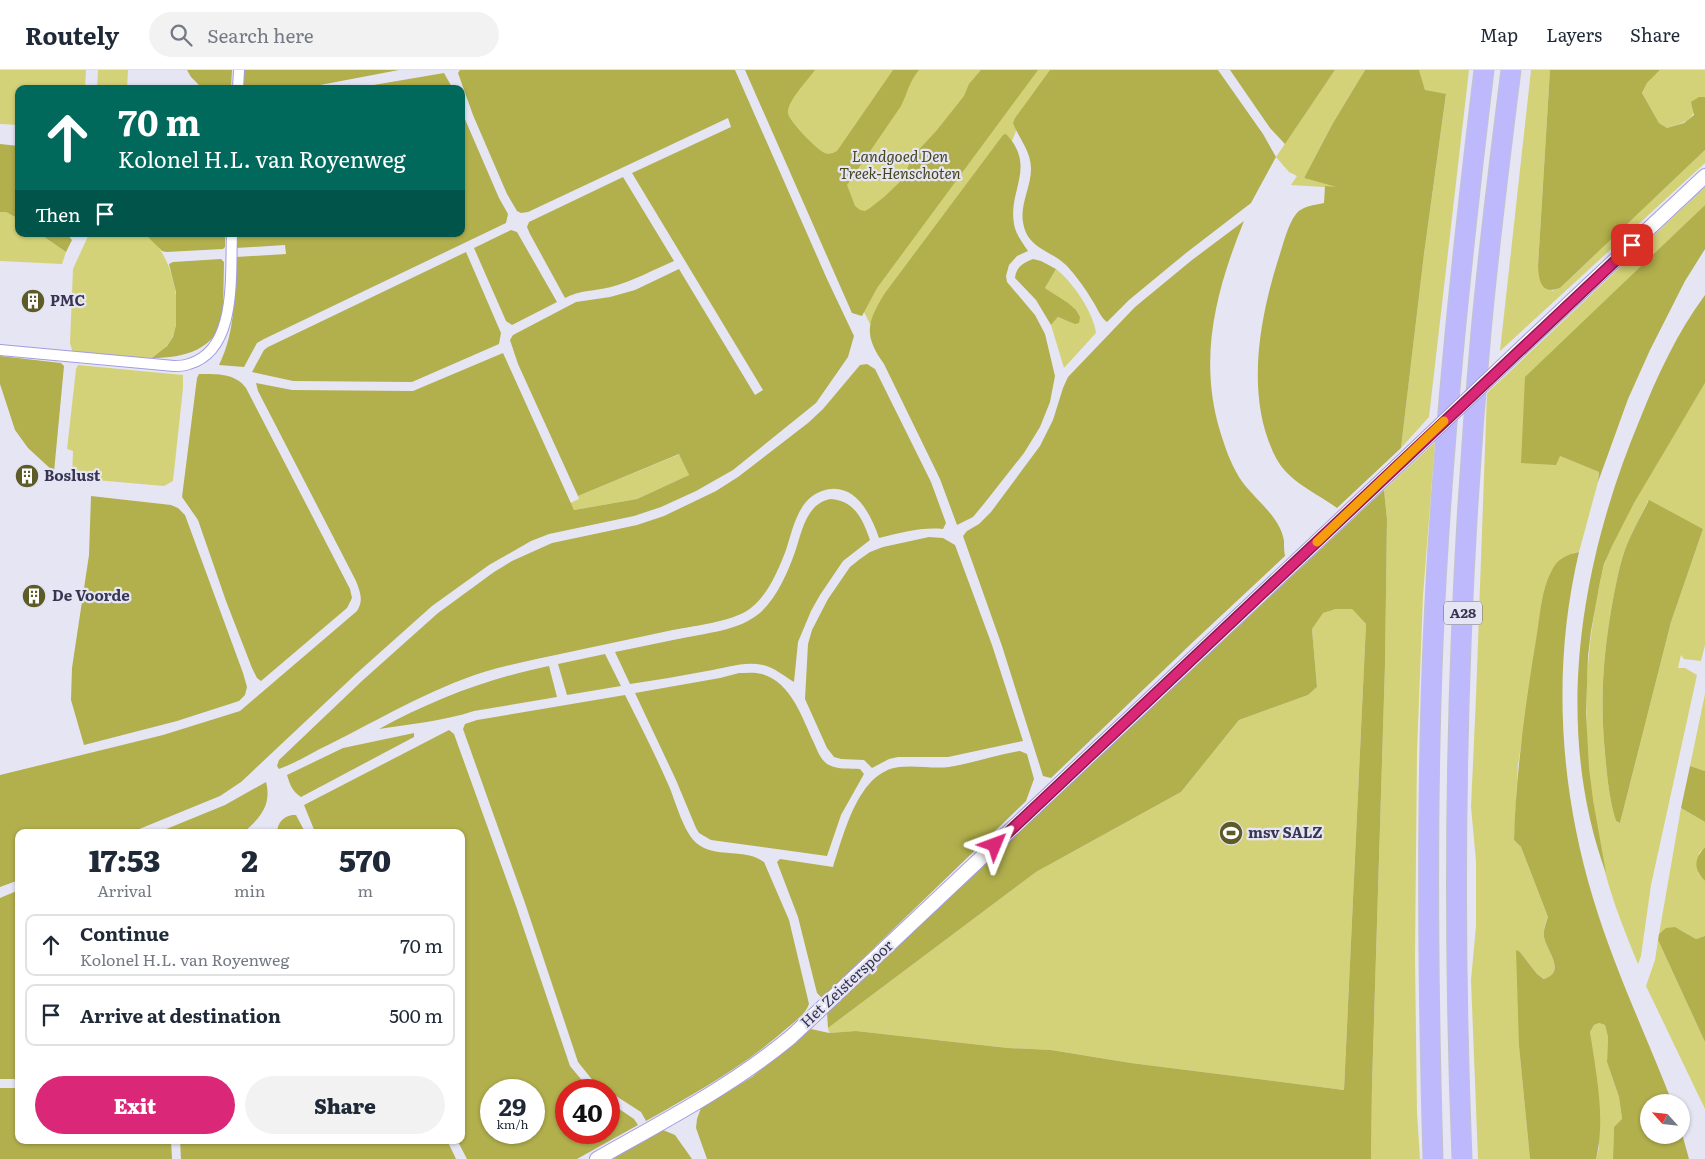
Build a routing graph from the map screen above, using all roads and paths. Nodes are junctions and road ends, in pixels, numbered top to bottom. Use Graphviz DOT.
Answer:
graph roads {
  1 [pos="238,70"];
  2 [pos="1484,70"];
  3 [pos="1511,70"];
  4 [pos="238,85"];
  5 [pos="1705,176"];
  6 [pos="232,237"];
  7 [pos="0,350"];
  8 [pos="597,1159"];
  9 [pos="1433,1159"];
  10 [pos="1462,1159"];
  1 -- 4 [label="street"];
  2 -- 9 [label="highway, A28"];
  3 -- 10 [label="highway, A28"];
  5 -- 8 [label="street, Het Zeisterspoor, bridge"];
  6 -- 7 [label="street"];
}
